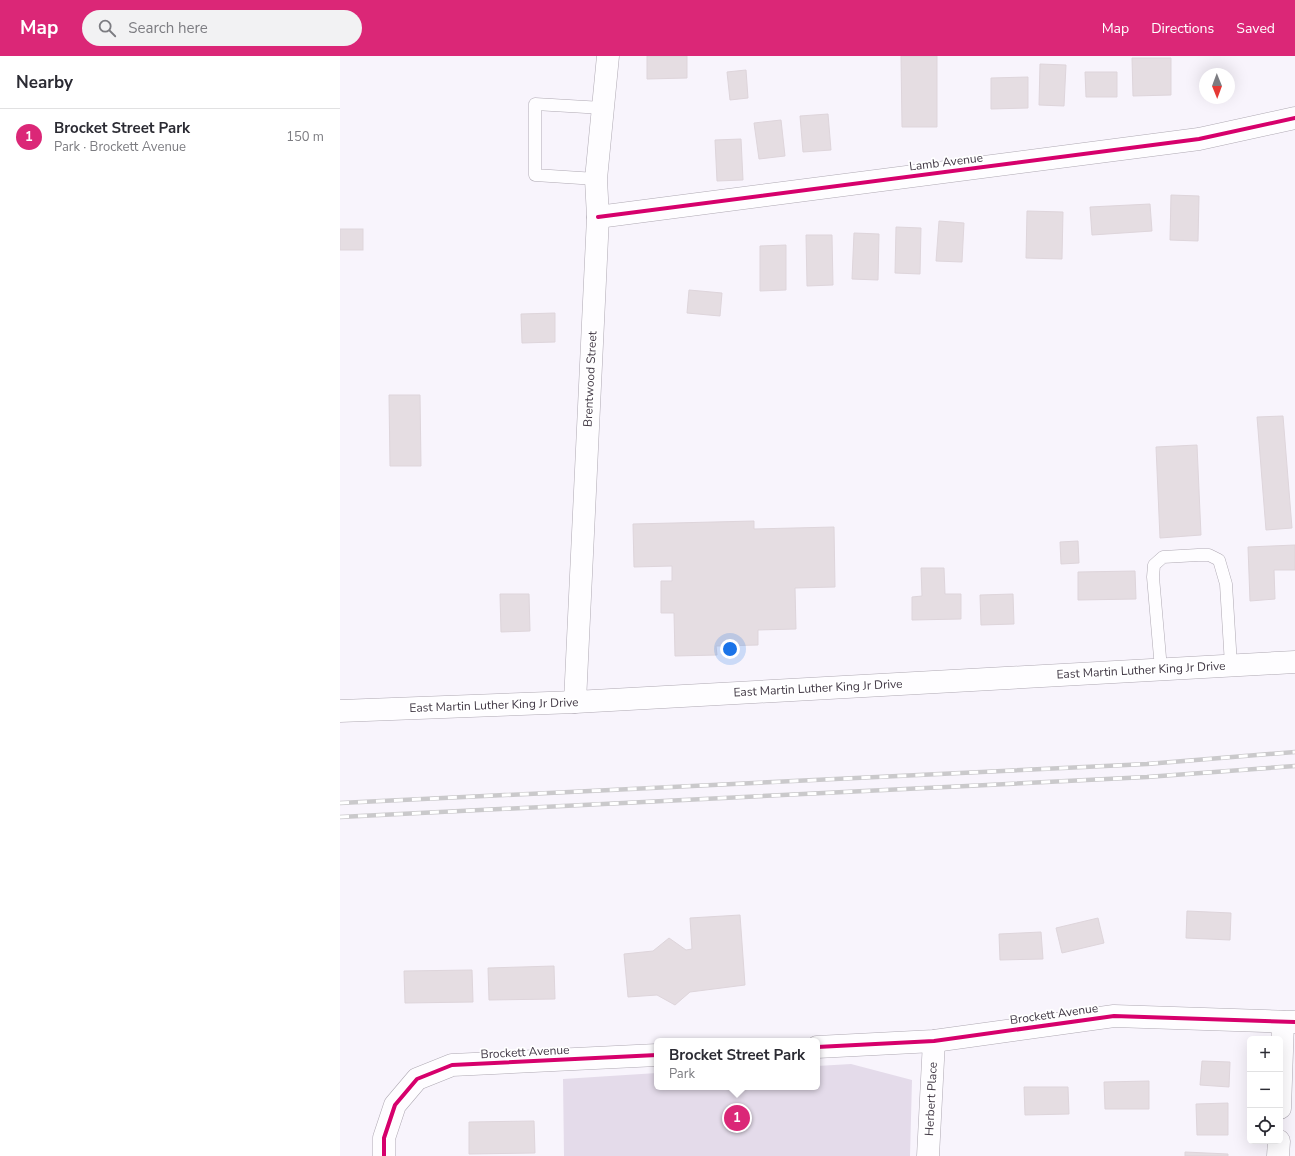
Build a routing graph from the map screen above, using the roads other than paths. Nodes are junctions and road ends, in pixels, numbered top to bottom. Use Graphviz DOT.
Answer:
graph roads {
  1 [pos="608,56"];
  2 [pos="603,108"];
  3 [pos="1295,118"];
  4 [pos="596,179"];
  5 [pos="598,217"];
  6 [pos="1295,662"];
  7 [pos="1231,665"];
  8 [pos="1161,669"];
  9 [pos="575,702"];
  10 [pos="340,711"];
  11 [pos="1289,1022"];
  12 [pos="934,1041"];
  13 [pos="820,1047"];
  14 [pos="654,1055"];
  15 [pos="1283,1079"];
  16 [pos="1279,1144"];
  17 [pos="384,1156"];
  18 [pos="928,1156"];
  19 [pos="1278,1156"];
  1 -- 2 [label="street, Brentwood Street"];
  2 -- 4 [label="street, Brentwood Street"];
  2 -- 4 [label="lane"];
  3 -- 5 [label="street, Lamb Avenue"];
  4 -- 5 [label="street, Brentwood Street"];
  5 -- 9 [label="street, Brentwood Street"];
  6 -- 7 [label="street, East Martin Luther King Jr Drive"];
  7 -- 8 [label="street, East Martin Luther King Jr Drive"];
  7 -- 8 [label="lane"];
  8 -- 9 [label="street, East Martin Luther King Jr Drive"];
  9 -- 10 [label="street, East Martin Luther King Jr Drive"];
  11 -- 12 [label="street, Brockett Avenue"];
  11 -- 15 [label="street"];
  12 -- 13 [label="street, Brockett Avenue"];
  12 -- 18 [label="street, Herbert Place"];
  14 -- 17 [label="street, Brockett Avenue"];
  16 -- 19 [label="street"];
}
